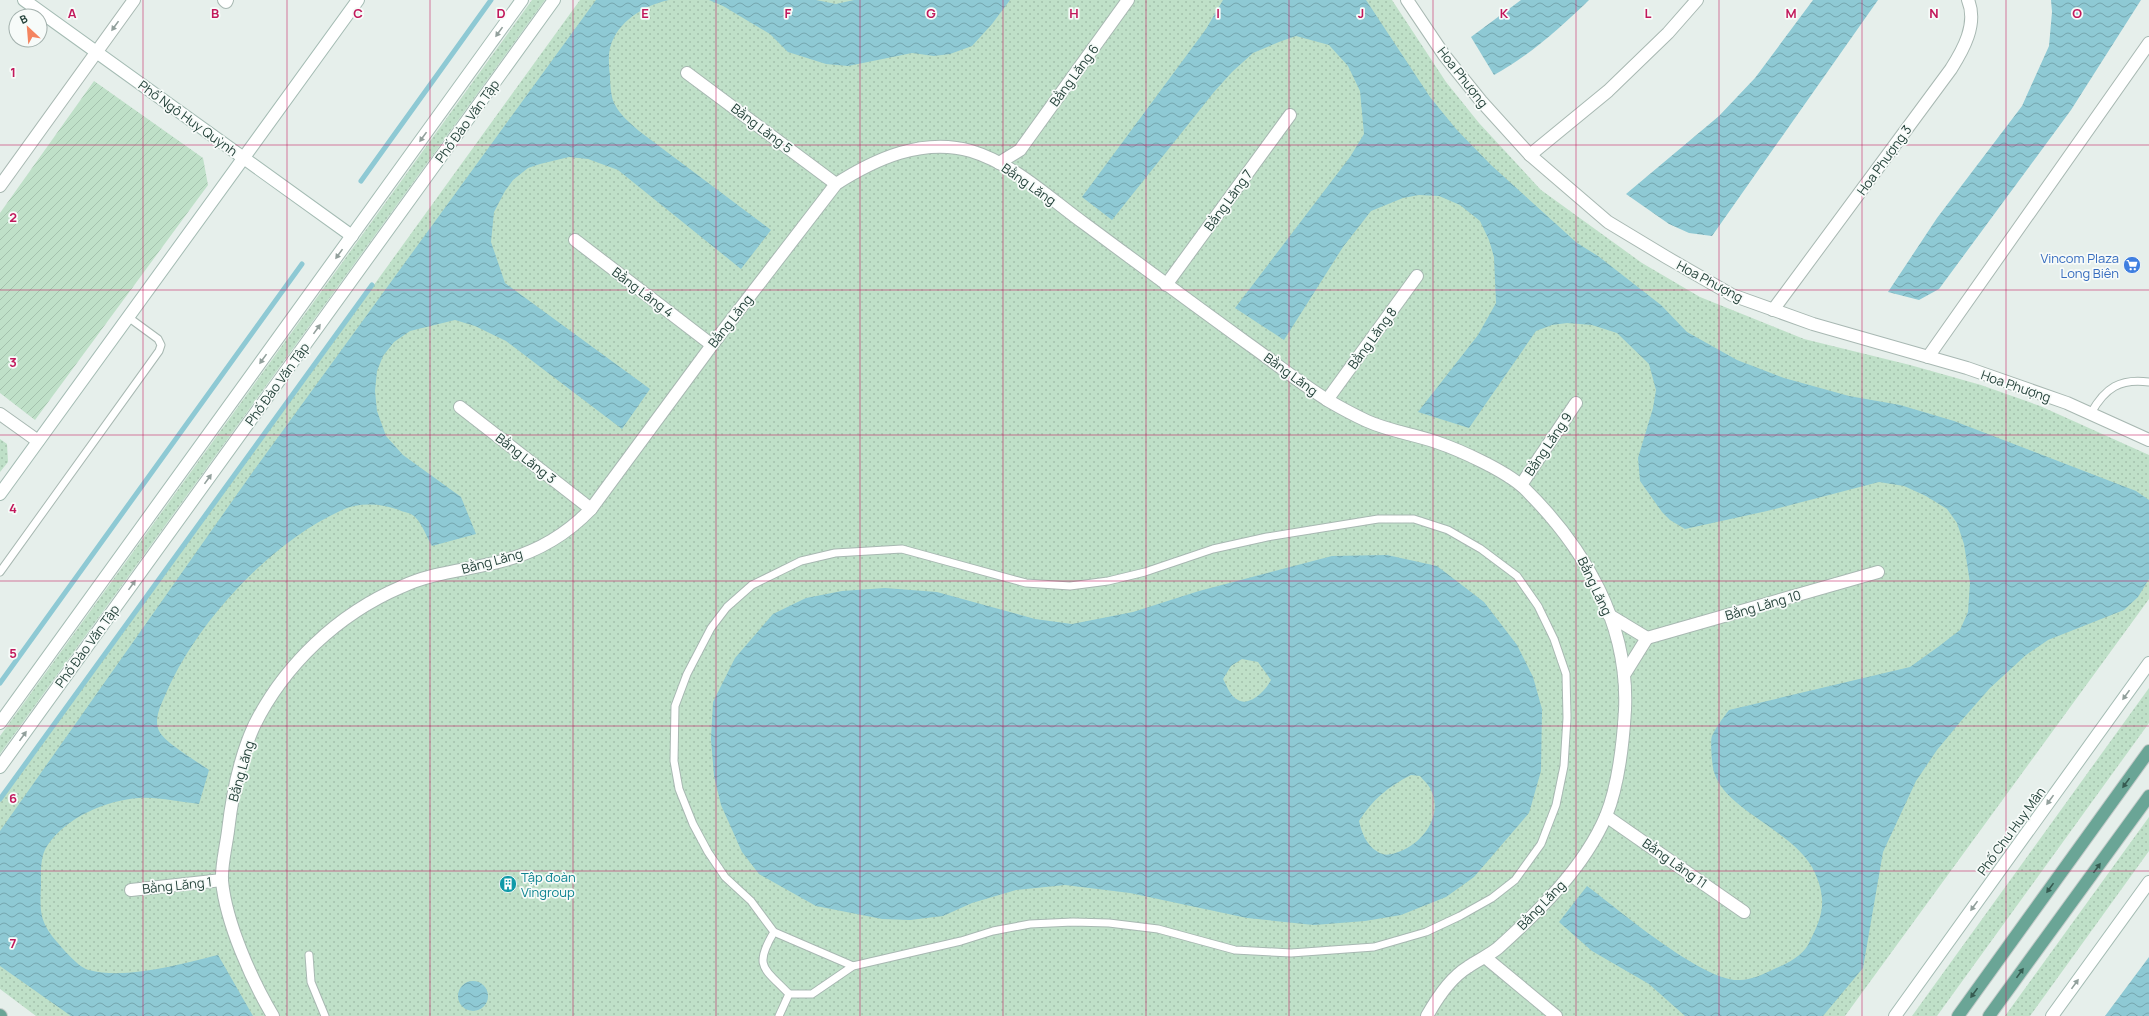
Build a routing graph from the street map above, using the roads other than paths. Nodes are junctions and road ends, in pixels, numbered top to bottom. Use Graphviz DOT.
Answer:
graph roads {
  1 [pos="134,0"];
  2 [pos="224,0"];
  3 [pos="227,0"];
  4 [pos="358,0"];
  5 [pos="522,0"];
  6 [pos="554,0"];
  7 [pos="1128,0"];
  8 [pos="1407,0"];
  9 [pos="1698,0"];
  10 [pos="1968,0"];
  11 [pos="32,2"];
  12 [pos="2149,42"];
  13 [pos="97,52"];
  14 [pos="687,73"];
  15 [pos="1290,115"];
  16 [pos="1020,150"];
  17 [pos="1530,155"];
  18 [pos="244,158"];
  19 [pos="1000,163"];
  20 [pos="1019,175"];
  21 [pos="836,184"];
  22 [pos="0,186"];
  23 [pos="352,236"];
  24 [pos="575,240"];
  25 [pos="1418,276"];
  26 [pos="1166,285"];
  27 [pos="1773,310"];
  28 [pos="128,317"];
  29 [pos="712,345"];
  30 [pos="1928,357"];
  31 [pos="2149,382"];
  32 [pos="1327,400"];
  33 [pos="1576,403"];
  34 [pos="460,407"];
  35 [pos="2091,413"];
  36 [pos="0,414"];
  37 [pos="2149,440"];
  38 [pos="38,441"];
  39 [pos="1521,485"];
  40 [pos="0,494"];
  41 [pos="591,509"];
  42 [pos="0,572"];
  43 [pos="1878,572"];
  44 [pos="1609,615"];
  45 [pos="1647,638"];
  46 [pos="2149,663"];
  47 [pos="1624,675"];
  48 [pos="0,723"];
  49 [pos="2149,751"];
  50 [pos="0,767"];
  51 [pos="2149,796"];
  52 [pos="1606,816"];
  53 [pos="222,880"];
  54 [pos="2149,882"];
  55 [pos="131,890"];
  56 [pos="1744,912"];
  57 [pos="774,932"];
  58 [pos="309,955"];
  59 [pos="1486,958"];
  60 [pos="853,966"];
  61 [pos="789,994"];
  62 [pos="273,1016"];
  63 [pos="325,1016"];
  64 [pos="779,1016"];
  65 [pos="1427,1016"];
  66 [pos="1556,1016"];
  67 [pos="1895,1016"];
  68 [pos="1958,1016"];
  69 [pos="1989,1016"];
  70 [pos="2052,1016"];
  1 -- 13 [label="street, one-way"];
  2 -- 3 [label="street"];
  4 -- 18 [label="street"];
  5 -- 23 [label="street, Phố Đào Văn Tập, one-way"];
  50 -- 6 [label="street, Phố Đào Văn Tập, one-way"];
  7 -- 16 [label="street, Bằng Lăng 6"];
  8 -- 17 [label="street, Hoa Phượng"];
  9 -- 17 [label="street"];
  10 -- 27 [label="street, Hoa Phượng 3"];
  11 -- 13 [label="street, Phố Ngô Huy Quỳnh"];
  12 -- 30 [label="street"];
  13 -- 18 [label="street, Phố Ngô Huy Quỳnh"];
  13 -- 22 [label="street"];
  14 -- 21 [label="street, Bằng Lăng 5"];
  15 -- 26 [label="street, Bằng Lăng 7"];
  16 -- 19 [label="street"];
  16 -- 20 [label="street"];
  17 -- 27 [label="street, Hoa Phượng"];
  18 -- 23 [label="street, Phố Ngô Huy Quỳnh"];
  18 -- 28 [label="street"];
  19 -- 20 [label="street, Bằng Lăng"];
  19 -- 21 [label="street, Bằng Lăng"];
  20 -- 26 [label="street, Bằng Lăng"];
  21 -- 29 [label="street, Bằng Lăng"];
  23 -- 48 [label="street, Phố Đào Văn Tập, one-way"];
  24 -- 29 [label="street, Bằng Lăng 4"];
  25 -- 32 [label="street, Bằng Lăng 8"];
  26 -- 32 [label="street, Bằng Lăng"];
  27 -- 30 [label="street, Hoa Phượng"];
  28 -- 38 [label="street"];
  28 -- 42 [label="lane"];
  29 -- 41 [label="street, Bằng Lăng"];
  30 -- 35 [label="street, Hoa Phượng"];
  31 -- 35 [label="lane"];
  32 -- 39 [label="street, Bằng Lăng"];
  33 -- 39 [label="street, Bằng Lăng 9"];
  34 -- 41 [label="street, Bằng Lăng 3"];
  35 -- 37 [label="street, Hoa Phượng"];
  36 -- 38 [label="street"];
  38 -- 40 [label="street"];
  39 -- 44 [label="street, Bằng Lăng"];
  41 -- 53 [label="street, Bằng Lăng"];
  43 -- 45 [label="street, Bằng Lăng 10"];
  44 -- 45 [label="street"];
  44 -- 47 [label="street, Bằng Lăng"];
  45 -- 47 [label="street"];
  46 -- 67 [label="street, Phố Chu Huy Mân, one-way"];
  47 -- 52 [label="street, Bằng Lăng"];
  49 -- 68 [label="main road, one-way"];
  69 -- 51 [label="main road, one-way"];
  52 -- 56 [label="street, Bằng Lăng 11"];
  52 -- 59 [label="street, Bằng Lăng"];
  53 -- 55 [label="street, Bằng Lăng 1"];
  53 -- 62 [label="street, Bằng Lăng"];
  70 -- 54 [label="street, one-way"];
  57 -- 60 [label="lane"];
  57 -- 60 [label="lane"];
  57 -- 61 [label="lane"];
  58 -- 63 [label="lane"];
  59 -- 65 [label="street, Bằng Lăng"];
  59 -- 66 [label="street"];
  60 -- 61 [label="lane"];
  61 -- 64 [label="lane"];
}
